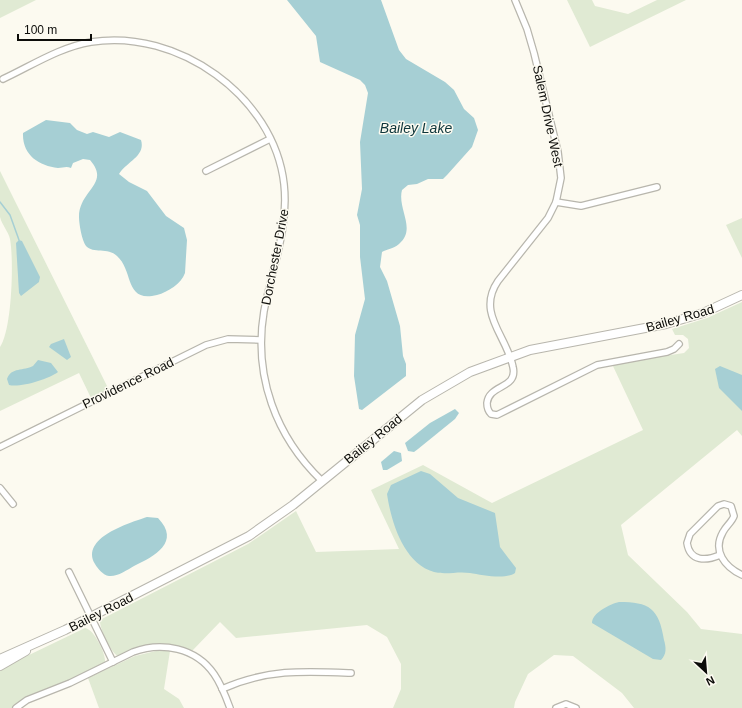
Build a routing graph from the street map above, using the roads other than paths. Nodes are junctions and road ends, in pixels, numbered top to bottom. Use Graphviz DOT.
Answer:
graph roads {
  1 [pos="515,0"];
  2 [pos="4,79"];
  3 [pos="270,139"];
  4 [pos="206,170"];
  5 [pos="657,187"];
  6 [pos="556,202"];
  7 [pos="742,295"];
  8 [pos="261,340"];
  9 [pos="679,344"];
  10 [pos="509,356"];
  11 [pos="490,412"];
  12 [pos="0,447"];
  13 [pos="322,481"];
  14 [pos="0,488"];
  15 [pos="12,504"];
  16 [pos="720,555"];
  17 [pos="69,572"];
  18 [pos="742,575"];
  19 [pos="90,618"];
  20 [pos="31,647"];
  21 [pos="0,659"];
  22 [pos="113,662"];
  23 [pos="0,666"];
  24 [pos="351,673"];
  25 [pos="222,689"];
  26 [pos="16,708"];
  27 [pos="230,708"];
  28 [pos="556,708"];
  29 [pos="576,708"];
  1 -- 6 [label="street, Salem Drive West"];
  2 -- 3 [label="street, Dorchester Drive"];
  3 -- 4 [label="street"];
  3 -- 8 [label="street, Dorchester Drive"];
  5 -- 6 [label="street"];
  6 -- 10 [label="street, Salem Drive West"];
  7 -- 10 [label="main road, Bailey Road"];
  8 -- 12 [label="street, Providence Road"];
  8 -- 13 [label="street, Dorchester Drive"];
  9 -- 11 [label="street, Bailey Road"];
  10 -- 11 [label="street, Salem Drive West"];
  10 -- 13 [label="main road, Bailey Road"];
  13 -- 19 [label="main road, Bailey Road"];
  14 -- 15 [label="street"];
  16 -- 16 [label="street"];
  16 -- 18 [label="street"];
  17 -- 19 [label="street"];
  19 -- 20 [label="main road, Bailey Road"];
  19 -- 22 [label="street"];
  20 -- 21 [label="main road, Bailey Road"];
  20 -- 23 [label="main road, Bailey Road"];
  22 -- 25 [label="street"];
  22 -- 26 [label="street"];
  24 -- 25 [label="street"];
  25 -- 27 [label="street"];
  28 -- 29 [label="street"];
}
